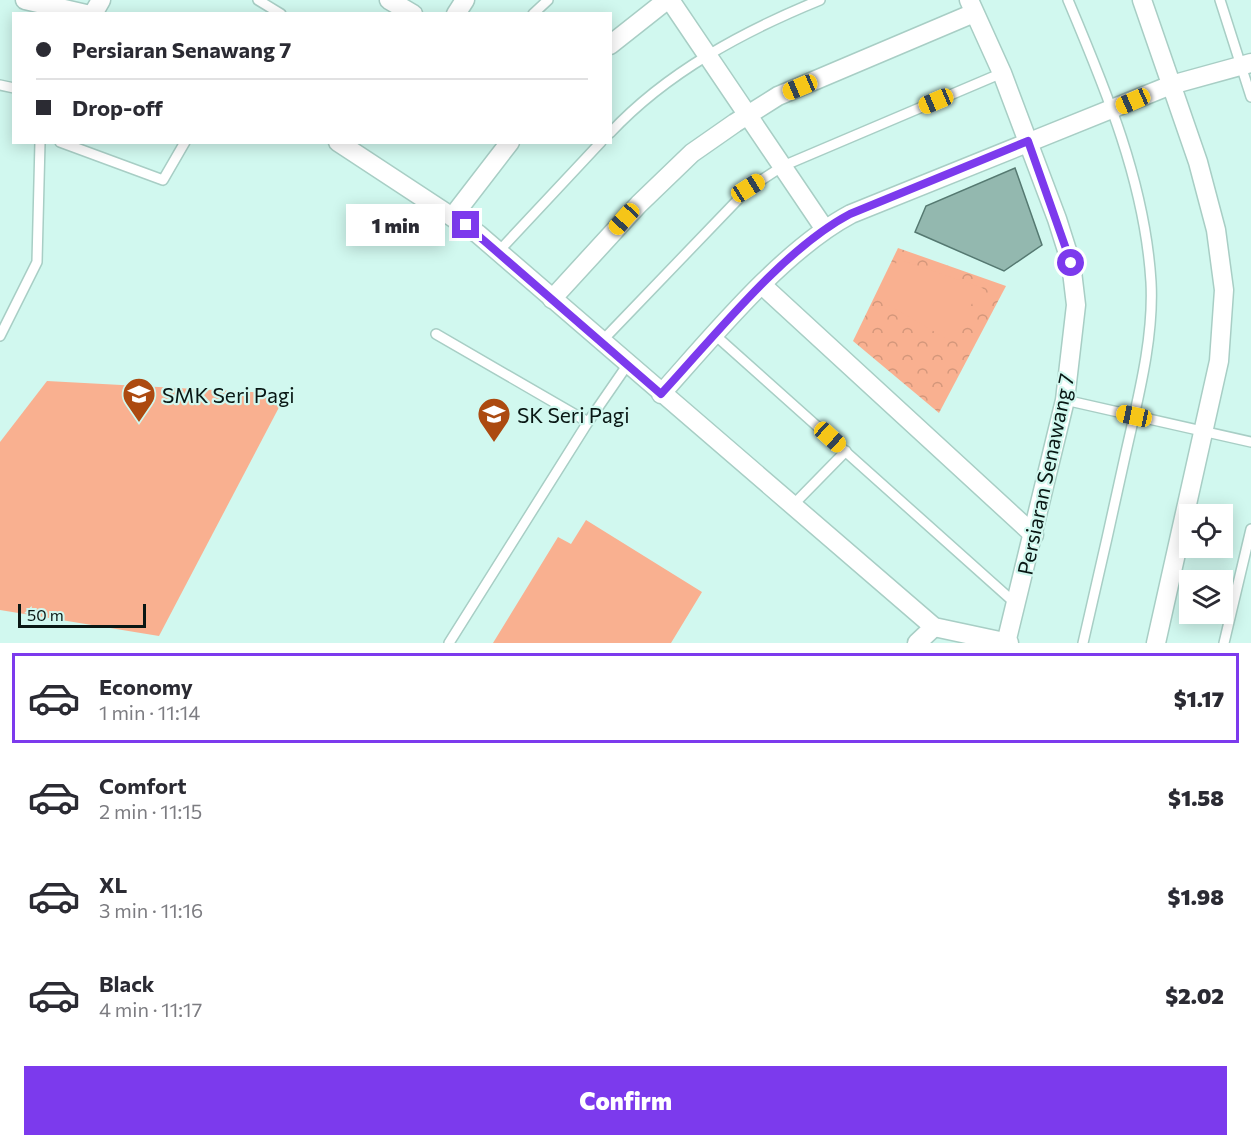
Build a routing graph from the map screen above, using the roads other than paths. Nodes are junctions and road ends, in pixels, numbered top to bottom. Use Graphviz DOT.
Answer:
graph roads {
  1 [pos="25,0"];
  2 [pos="258,0"];
  3 [pos="389,0"];
  4 [pos="548,0"];
  5 [pos="668,0"];
  6 [pos="820,0"];
  7 [pos="1068,0"];
  8 [pos="1142,0"];
  9 [pos="1220,0"];
  10 [pos="972,7"];
  11 [pos="77,12"];
  12 [pos="278,12"];
  13 [pos="410,12"];
  14 [pos="535,12"];
  15 [pos="612,43"];
  16 [pos="708,54"];
  17 [pos="1246,64"];
  18 [pos="1002,73"];
  19 [pos="1171,85"];
  20 [pos="1251,97"];
  21 [pos="1114,110"];
  22 [pos="748,114"];
  23 [pos="612,131"];
  24 [pos="1028,141"];
  25 [pos="40,144"];
  26 [pos="65,144"];
  27 [pos="184,144"];
  28 [pos="342,144"];
  29 [pos="506,144"];
  30 [pos="599,144"];
  31 [pos="783,166"];
  32 [pos="453,216"];
  33 [pos="824,228"];
  34 [pos="499,251"];
  35 [pos="762,285"];
  36 [pos="552,299"];
  37 [pos="436,334"];
  38 [pos="715,335"];
  39 [pos="0,336"];
  40 [pos="601,342"];
  41 [pos="628,364"];
  42 [pos="661,394"];
  43 [pos="1065,400"];
  44 [pos="1134,416"];
  45 [pos="588,422"];
  46 [pos="1204,431"];
  47 [pos="1251,442"];
  48 [pos="846,452"];
  49 [pos="793,505"];
  50 [pos="1251,529"];
  51 [pos="1034,535"];
  52 [pos="1016,604"];
  53 [pos="934,627"];
  54 [pos="449,643"];
  55 [pos="917,643"];
  56 [pos="1007,643"];
  57 [pos="1083,643"];
  58 [pos="1156,643"];
  59 [pos="1224,643"];
  1 -- 11 [label="street"];
  2 -- 12 [label="lane"];
  3 -- 13 [label="street"];
  4 -- 14 [label="lane"];
  5 -- 15 [label="street"];
  5 -- 16 [label="street"];
  6 -- 16 [label="lane"];
  7 -- 21 [label="lane"];
  8 -- 19 [label="street"];
  9 -- 17 [label="lane"];
  10 -- 18 [label="street, Persiaran Senawang 7"];
  10 -- 22 [label="street"];
  16 -- 22 [label="street"];
  16 -- 23 [label="lane"];
  17 -- 19 [label="street"];
  17 -- 20 [label="lane"];
  18 -- 24 [label="street, Persiaran Senawang 7"];
  18 -- 31 [label="lane"];
  19 -- 21 [label="street"];
  19 -- 46 [label="street"];
  21 -- 24 [label="street"];
  21 -- 44 [label="lane"];
  22 -- 31 [label="street"];
  22 -- 36 [label="street"];
  24 -- 33 [label="street"];
  24 -- 43 [label="street, Persiaran Senawang 7"];
  25 -- 39 [label="lane"];
  26 -- 27 [label="lane"];
  28 -- 32 [label="street"];
  29 -- 32 [label="street"];
  30 -- 34 [label="lane"];
  31 -- 33 [label="street"];
  31 -- 40 [label="lane"];
  32 -- 34 [label="street"];
  33 -- 35 [label="street"];
  34 -- 36 [label="street"];
  35 -- 38 [label="street"];
  35 -- 51 [label="street"];
  36 -- 40 [label="street"];
  37 -- 45 [label="lane"];
  38 -- 42 [label="street"];
  38 -- 48 [label="lane"];
  40 -- 41 [label="street"];
  41 -- 42 [label="street"];
  41 -- 45 [label="lane"];
  42 -- 49 [label="street"];
  43 -- 44 [label="lane"];
  43 -- 51 [label="street, Persiaran Senawang 7"];
  44 -- 46 [label="lane"];
  44 -- 57 [label="lane"];
  45 -- 54 [label="lane"];
  46 -- 47 [label="lane"];
  46 -- 58 [label="street"];
  48 -- 49 [label="lane"];
  48 -- 52 [label="lane"];
  49 -- 53 [label="street"];
  50 -- 59 [label="lane"];
  51 -- 52 [label="street, Persiaran Senawang 7"];
  52 -- 56 [label="street, Persiaran Senawang 7"];
  53 -- 55 [label="street"];
  53 -- 56 [label="street"];
}
